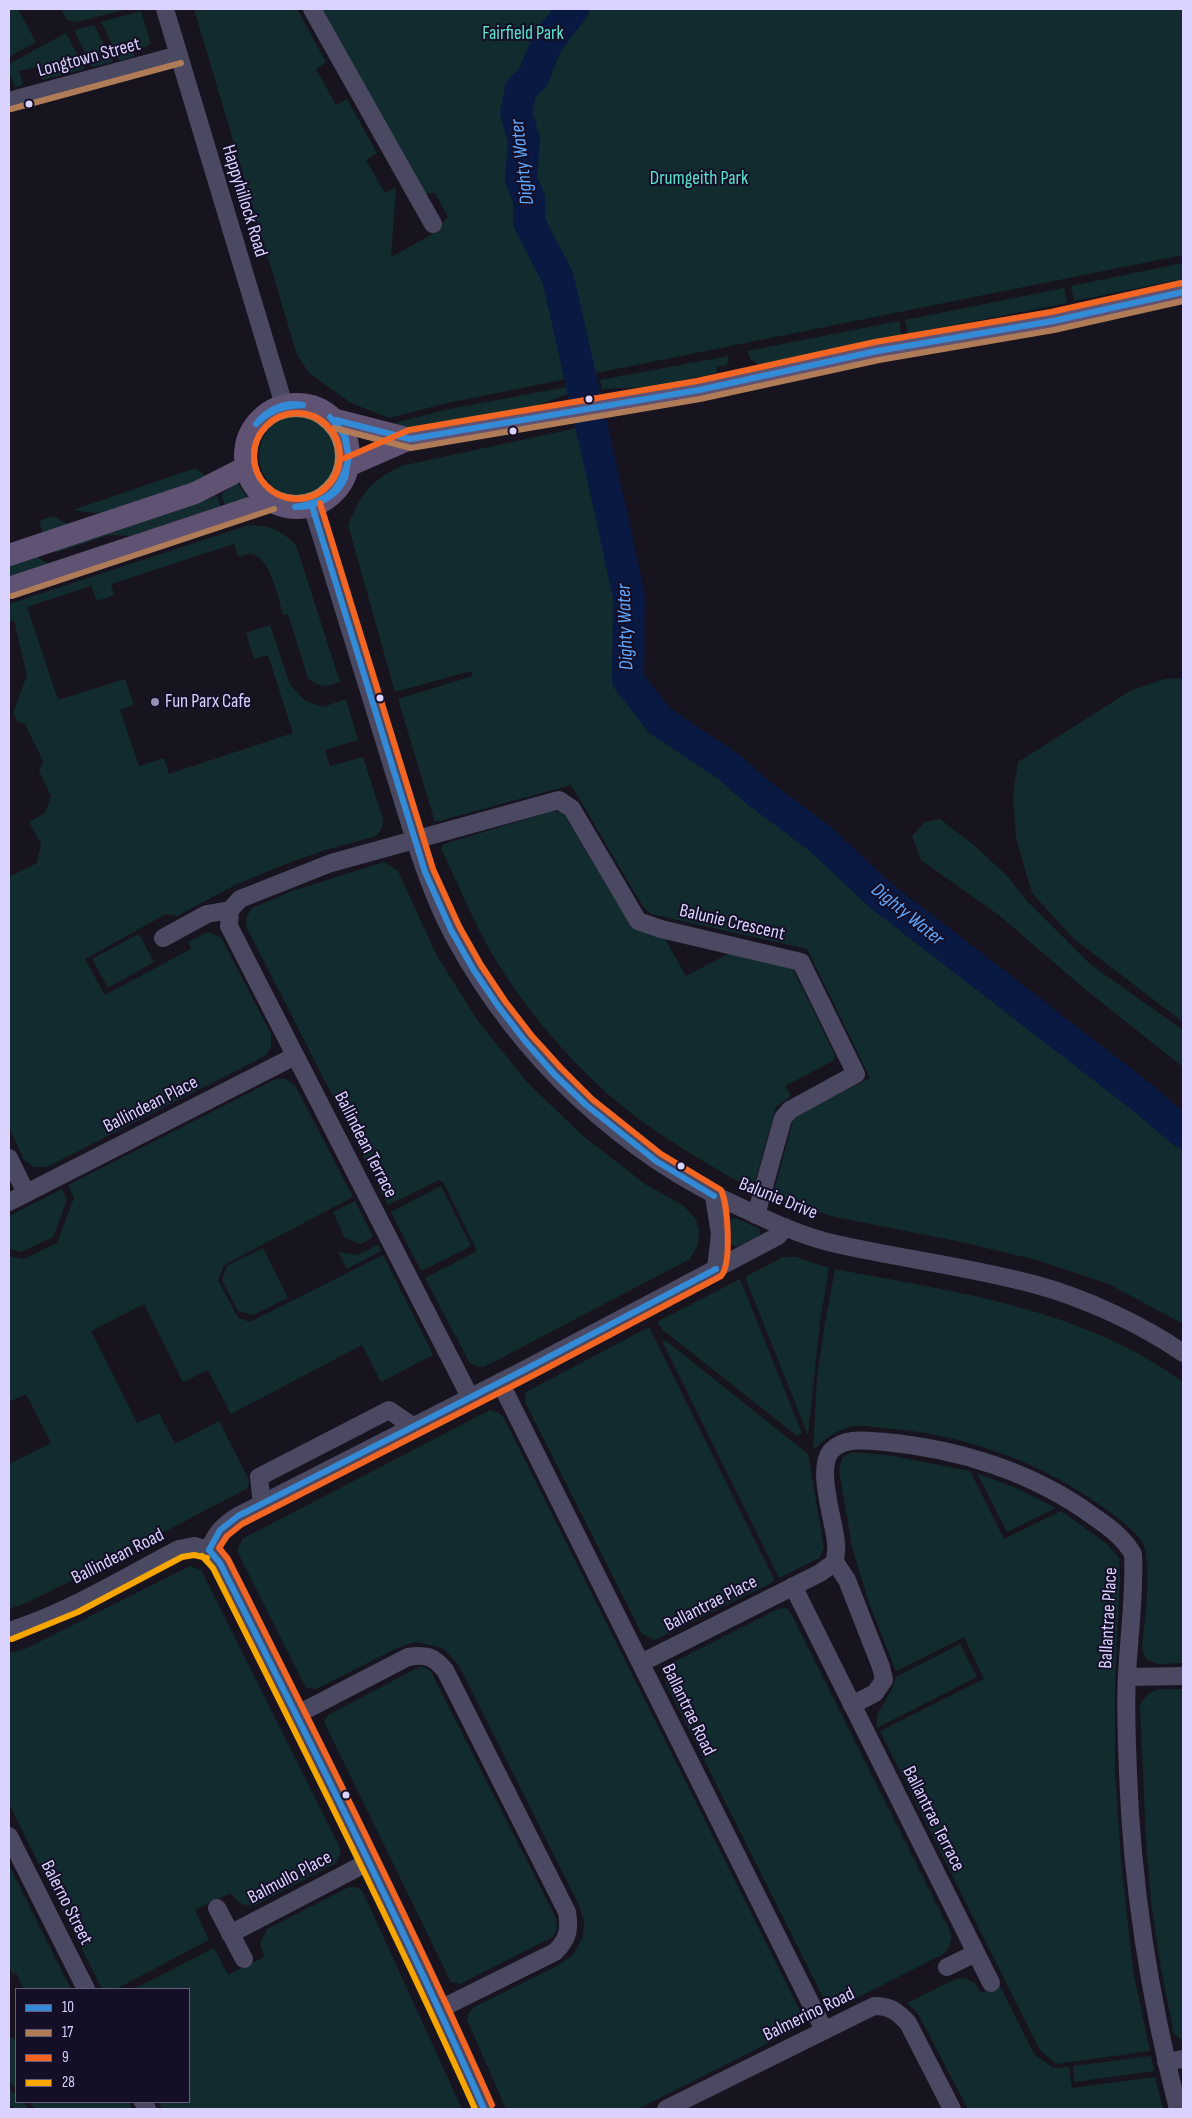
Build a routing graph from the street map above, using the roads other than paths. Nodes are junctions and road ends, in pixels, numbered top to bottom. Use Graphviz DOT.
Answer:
graph roads {
  1 [pos="165,9"];
  2 [pos="312,9"];
  3 [pos="179,54"];
  4 [pos="9,101"];
  5 [pos="432,224"];
  6 [pos="1183,292"];
  7 [pos="284,405"];
  8 [pos="336,420"];
  9 [pos="410,439"];
  10 [pos="348,466"];
  11 [pos="246,467"];
  12 [pos="271,501"];
  13 [pos="312,506"];
  14 [pos="9,555"];
  15 [pos="9,588"];
  16 [pos="414,840"];
  17 [pos="230,910"];
  18 [pos="163,938"];
  19 [pos="295,1056"];
  20 [pos="9,1158"];
  21 [pos="26,1193"];
  22 [pos="714,1196"];
  23 [pos="9,1202"];
  24 [pos="756,1215"];
  25 [pos="785,1227"];
  26 [pos="716,1269"];
  27 [pos="1183,1353"];
  28 [pos="500,1382"];
  29 [pos="470,1397"];
  30 [pos="412,1426"];
  31 [pos="262,1504"];
  32 [pos="209,1550"];
  33 [pos="835,1562"];
  34 [pos="793,1586"];
  35 [pos="9,1631"];
  36 [pos="641,1663"];
  37 [pos="1183,1676"];
  38 [pos="1127,1677"];
  39 [pos="852,1705"];
  40 [pos="296,1715"];
  41 [pos="9,1836"];
  42 [pos="370,1861"];
  43 [pos="217,1908"];
  44 [pos="230,1934"];
  45 [pos="976,1952"];
  46 [pos="244,1959"];
  47 [pos="947,1967"];
  48 [pos="991,1983"];
  49 [pos="85,1988"];
  50 [pos="440,2008"];
  51 [pos="824,2030"];
  52 [pos="1175,2060"];
  53 [pos="484,2109"];
  54 [pos="666,2109"];
  55 [pos="952,2109"];
  56 [pos="1178,2109"];
  1 -- 3 [label="street, Happyhillock Road"];
  2 -- 5 [label="street"];
  3 -- 4 [label="street, Longtown Street"];
  3 -- 7 [label="street, Happyhillock Road"];
  6 -- 9 [label="main road"];
  7 -- 8 [label="main road"];
  7 -- 11 [label="main road"];
  8 -- 9 [label="main road"];
  8 -- 10 [label="main road"];
  9 -- 10 [label="main road"];
  10 -- 13 [label="main road"];
  11 -- 12 [label="main road"];
  11 -- 14 [label="main road"];
  12 -- 13 [label="main road"];
  12 -- 15 [label="main road"];
  13 -- 16 [label="street, Balunie Drive"];
  16 -- 17 [label="street"];
  16 -- 22 [label="street, Balunie Drive"];
  16 -- 24 [label="street, Balunie Crescent"];
  17 -- 18 [label="street"];
  17 -- 19 [label="street, Ballindean Terrace"];
  19 -- 21 [label="street, Ballindean Place"];
  19 -- 29 [label="street, Ballindean Terrace"];
  20 -- 21 [label="street"];
  21 -- 23 [label="street, Ballindean Place"];
  22 -- 24 [label="street, Balunie Drive"];
  22 -- 26 [label="street"];
  24 -- 25 [label="street, Balunie Drive"];
  25 -- 26 [label="street"];
  25 -- 27 [label="street, Balunie Drive"];
  26 -- 28 [label="street"];
  28 -- 29 [label="street"];
  28 -- 36 [label="street, Ballantrae Road"];
  29 -- 30 [label="street"];
  30 -- 31 [label="street"];
  30 -- 31 [label="street"];
  31 -- 32 [label="street"];
  32 -- 35 [label="street, Ballindean Road"];
  32 -- 40 [label="street"];
  33 -- 34 [label="street, Ballantrae Place"];
  33 -- 38 [label="street, Ballantrae Place"];
  33 -- 39 [label="street"];
  34 -- 36 [label="street, Ballantrae Place"];
  34 -- 39 [label="street, Ballantrae Terrace"];
  36 -- 51 [label="street, Ballantrae Road"];
  37 -- 38 [label="street"];
  38 -- 52 [label="street, Ballantrae Place"];
  39 -- 45 [label="street, Ballantrae Terrace"];
  40 -- 42 [label="street"];
  40 -- 50 [label="street"];
  41 -- 49 [label="street, Balerno Street"];
  42 -- 44 [label="street, Balmullo Place"];
  42 -- 50 [label="street"];
  43 -- 44 [label="street"];
  44 -- 46 [label="street"];
  45 -- 47 [label="street"];
  45 -- 48 [label="street, Ballantrae Terrace"];
  50 -- 53 [label="street"];
  51 -- 54 [label="street, Balmerino Road"];
  51 -- 55 [label="street, Balmerino Road"];
  52 -- 56 [label="street, Ballantrae Place"];
}
